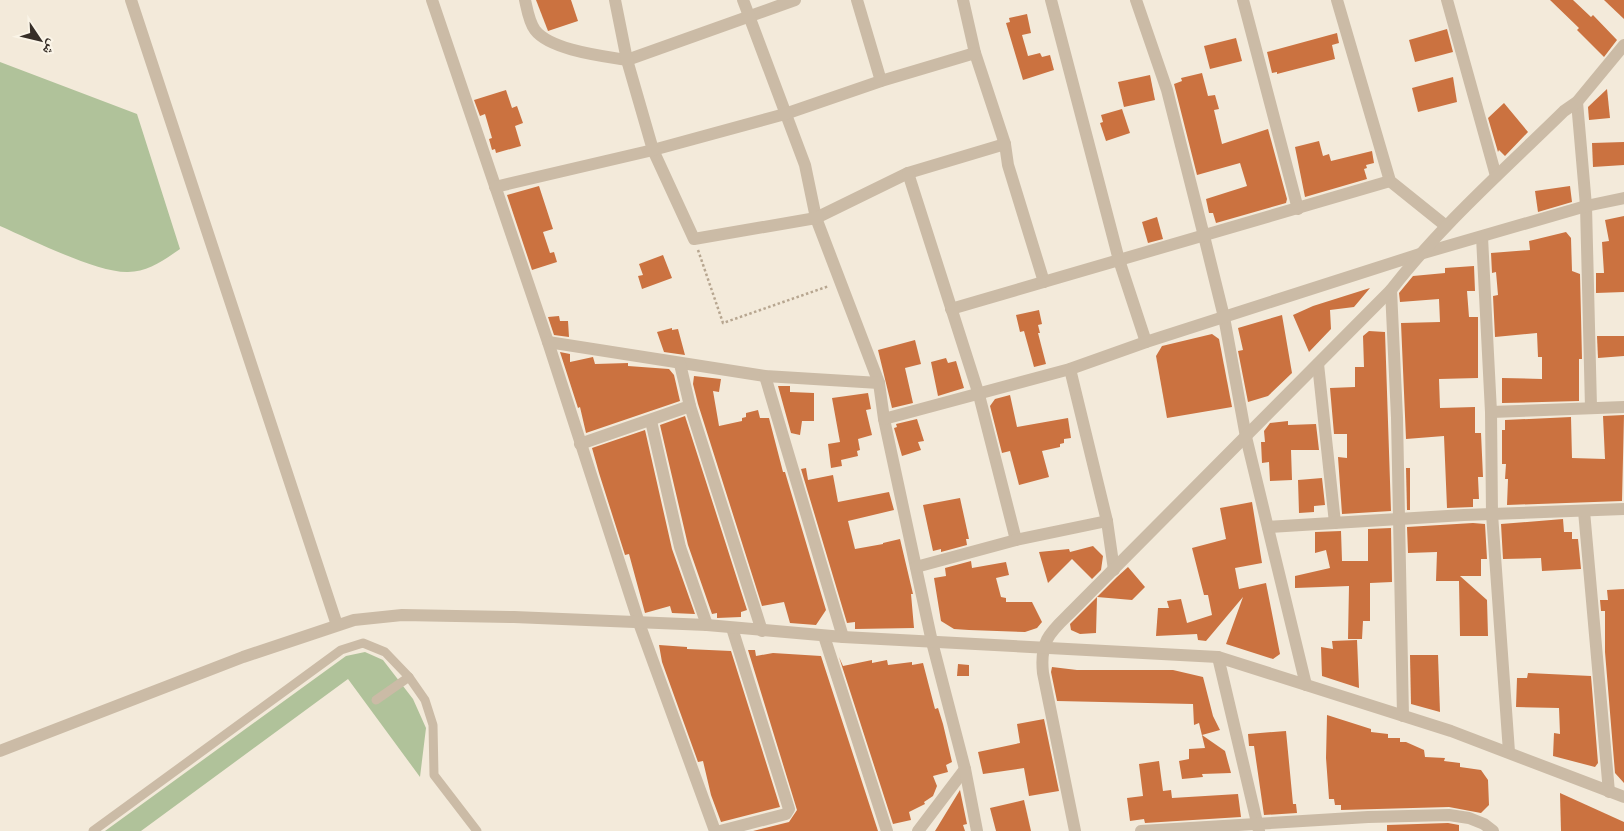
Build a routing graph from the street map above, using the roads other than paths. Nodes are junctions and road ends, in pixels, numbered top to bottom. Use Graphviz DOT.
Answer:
graph roads {
  1 [pos="131,0"];
  2 [pos="432,0"];
  3 [pos="525,0"];
  4 [pos="615,0"];
  5 [pos="743,0"];
  6 [pos="795,0"];
  7 [pos="857,0"];
  8 [pos="963,0"];
  9 [pos="1051,0"];
  10 [pos="1136,0"];
  11 [pos="1243,0"];
  12 [pos="1337,0"];
  13 [pos="1447,0"];
  14 [pos="749,16"];
  15 [pos="1624,46"];
  16 [pos="975,54"];
  17 [pos="627,60"];
  18 [pos="881,81"];
  19 [pos="1577,102"];
  20 [pos="785,114"];
  21 [pos="1005,144"];
  22 [pos="653,150"];
  23 [pos="908,173"];
  24 [pos="1496,176"];
  25 [pos="1390,181"];
  26 [pos="495,187"];
  27 [pos="1624,198"];
  28 [pos="1586,206"];
  29 [pos="1298,209"];
  30 [pos="816,218"];
  31 [pos="1446,226"];
  32 [pos="1204,236"];
  33 [pos="1482,236"];
  34 [pos="1420,254"];
  35 [pos="1119,260"];
  36 [pos="1044,282"];
  37 [pos="1392,290"];
  38 [pos="951,309"];
  39 [pos="1224,317"];
  40 [pos="548,342"];
  41 [pos="1146,342"];
  42 [pos="680,364"];
  43 [pos="1318,364"];
  44 [pos="1070,369"];
  45 [pos="765,376"];
  46 [pos="879,383"];
  47 [pos="979,395"];
  48 [pos="690,406"];
  49 [pos="1591,407"];
  50 [pos="1624,407"];
  51 [pos="1491,412"];
  52 [pos="884,419"];
  53 [pos="650,421"];
  54 [pos="1246,437"];
  55 [pos="580,444"];
  56 [pos="1624,509"];
  57 [pos="1584,512"];
  58 [pos="1492,514"];
  59 [pos="1398,519"];
  60 [pos="1107,521"];
  61 [pos="1335,523"];
  62 [pos="1268,527"];
  63 [pos="1016,540"];
  64 [pos="916,567"];
  65 [pos="1114,570"];
  66 [pos="639,623"];
  67 [pos="338,625"];
  68 [pos="707,625"];
  69 [pos="732,628"];
  70 [pos="762,631"];
  71 [pos="824,636"];
  72 [pos="844,637"];
  73 [pos="932,642"];
  74 [pos="1043,646"];
  75 [pos="1218,656"];
  76 [pos="409,677"];
  77 [pos="1306,685"];
  78 [pos="376,700"];
  79 [pos="1403,716"];
  80 [pos="0,752"];
  81 [pos="1509,752"];
  82 [pos="965,769"];
  83 [pos="1609,792"];
  84 [pos="1624,797"];
  85 [pos="1258,828"];
  86 [pos="93,831"];
  87 [pos="477,831"];
  88 [pos="715,831"];
  89 [pos="720,831"];
  90 [pos="887,831"];
  91 [pos="918,831"];
  92 [pos="977,831"];
  93 [pos="1074,831"];
  94 [pos="1141,831"];
  95 [pos="1493,831"];
  1 -- 67 [label="street"];
  2 -- 26 [label="street"];
  3 -- 17 [label="street"];
  4 -- 17 [label="street"];
  5 -- 14 [label="street"];
  6 -- 14 [label="street"];
  7 -- 18 [label="street"];
  8 -- 16 [label="street"];
  9 -- 35 [label="street"];
  10 -- 32 [label="street"];
  11 -- 29 [label="street"];
  12 -- 25 [label="street"];
  13 -- 24 [label="street"];
  14 -- 17 [label="street"];
  14 -- 20 [label="street"];
  15 -- 19 [label="street"];
  16 -- 18 [label="street"];
  16 -- 21 [label="street"];
  17 -- 22 [label="street"];
  18 -- 20 [label="street"];
  19 -- 24 [label="street"];
  19 -- 28 [label="street"];
  20 -- 22 [label="street"];
  20 -- 30 [label="street"];
  21 -- 23 [label="street"];
  21 -- 36 [label="street"];
  22 -- 26 [label="street"];
  22 -- 30 [label="street"];
  23 -- 30 [label="street"];
  23 -- 38 [label="street"];
  24 -- 31 [label="street"];
  25 -- 29 [label="street"];
  25 -- 31 [label="street"];
  26 -- 40 [label="street"];
  27 -- 28 [label="street"];
  28 -- 33 [label="street"];
  28 -- 49 [label="street"];
  29 -- 32 [label="street"];
  30 -- 46 [label="street"];
  31 -- 34 [label="street"];
  32 -- 35 [label="street"];
  32 -- 39 [label="street"];
  33 -- 34 [label="street"];
  33 -- 51 [label="street"];
  34 -- 37 [label="street"];
  34 -- 39 [label="street"];
  35 -- 36 [label="street"];
  35 -- 41 [label="street"];
  36 -- 38 [label="street"];
  37 -- 43 [label="street"];
  37 -- 59 [label="street"];
  38 -- 47 [label="street"];
  39 -- 41 [label="street"];
  39 -- 54 [label="street"];
  40 -- 42 [label="street"];
  40 -- 55 [label="street"];
  41 -- 44 [label="street"];
  42 -- 45 [label="street"];
  42 -- 48 [label="street"];
  43 -- 54 [label="street"];
  43 -- 61 [label="street"];
  44 -- 47 [label="street"];
  44 -- 60 [label="street"];
  45 -- 46 [label="street"];
  45 -- 72 [label="street"];
  46 -- 52 [label="street"];
  47 -- 52 [label="street"];
  47 -- 63 [label="street"];
  48 -- 53 [label="street"];
  48 -- 70 [label="street"];
  49 -- 50 [label="street"];
  49 -- 51 [label="street"];
  51 -- 58 [label="street"];
  52 -- 64 [label="street"];
  53 -- 55 [label="street"];
  53 -- 68 [label="street"];
  54 -- 62 [label="street"];
  54 -- 65 [label="street"];
  55 -- 66 [label="street"];
  56 -- 57 [label="street"];
  57 -- 58 [label="street"];
  57 -- 83 [label="street"];
  58 -- 59 [label="street"];
  58 -- 81 [label="street"];
  59 -- 61 [label="street"];
  59 -- 79 [label="street"];
  60 -- 63 [label="street"];
  60 -- 65 [label="street"];
  61 -- 62 [label="street"];
  62 -- 77 [label="street"];
  63 -- 64 [label="street"];
  64 -- 73 [label="street"];
  65 -- 74 [label="street"];
  66 -- 67 [label="street"];
  66 -- 68 [label="street"];
  66 -- 88 [label="street"];
  67 -- 80 [label="street"];
  68 -- 69 [label="street"];
  69 -- 70 [label="street"];
  69 -- 89 [label="street"];
  70 -- 71 [label="street"];
  71 -- 72 [label="street"];
  71 -- 90 [label="street"];
  72 -- 73 [label="street"];
  73 -- 74 [label="street"];
  73 -- 82 [label="street"];
  74 -- 75 [label="street"];
  74 -- 93 [label="street"];
  75 -- 77 [label="street"];
  75 -- 85 [label="street"];
  76 -- 78 [label="lane"];
  76 -- 86 [label="lane"];
  76 -- 87 [label="lane"];
  77 -- 79 [label="street"];
  79 -- 81 [label="street"];
  81 -- 83 [label="street"];
  82 -- 91 [label="street"];
  82 -- 92 [label="street"];
  83 -- 84 [label="street"];
  85 -- 94 [label="street"];
  85 -- 95 [label="street"];
}
